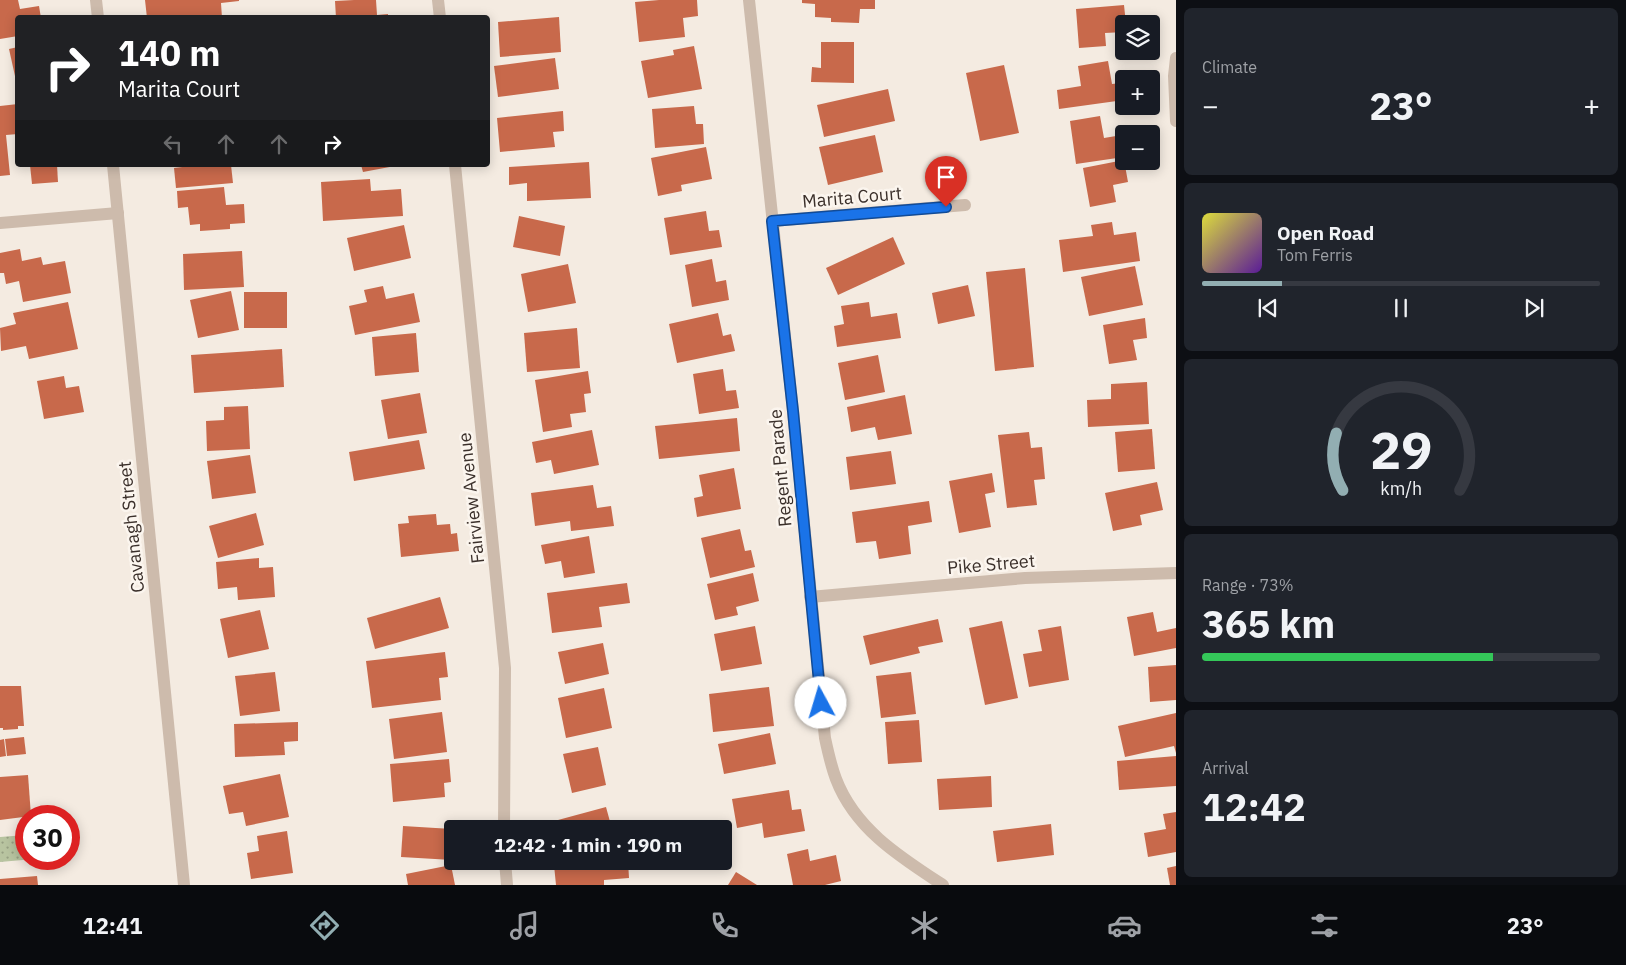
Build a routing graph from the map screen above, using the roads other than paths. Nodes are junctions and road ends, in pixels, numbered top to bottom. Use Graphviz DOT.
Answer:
graph roads {
  1 [pos="96,0"];
  2 [pos="438,0"];
  3 [pos="749,0"];
  4 [pos="98,15"];
  5 [pos="440,15"];
  6 [pos="1176,58"];
  7 [pos="1175,98"];
  8 [pos="1176,121"];
  9 [pos="113,167"];
  10 [pos="454,167"];
  11 [pos="965,205"];
  12 [pos="118,213"];
  13 [pos="772,221"];
  14 [pos="0,223"];
  15 [pos="1176,573"];
  16 [pos="810,597"];
  17 [pos="504,820"];
  18 [pos="506,870"];
  19 [pos="184,885"];
  20 [pos="508,885"];
  21 [pos="943,885"];
  1 -- 4 [label="street"];
  2 -- 5 [label="street"];
  3 -- 13 [label="street, Regent Parade"];
  6 -- 7 [label="street"];
  7 -- 8 [label="street"];
  9 -- 12 [label="street, Cavanagh Street"];
  10 -- 17 [label="street, Fairview Avenue"];
  11 -- 13 [label="street, Marita Court"];
  12 -- 14 [label="street"];
  12 -- 19 [label="street, Cavanagh Street"];
  13 -- 16 [label="street, Regent Parade"];
  15 -- 16 [label="street, Pike Street"];
  16 -- 21 [label="street, Regent Parade"];
  18 -- 20 [label="street"];
}
